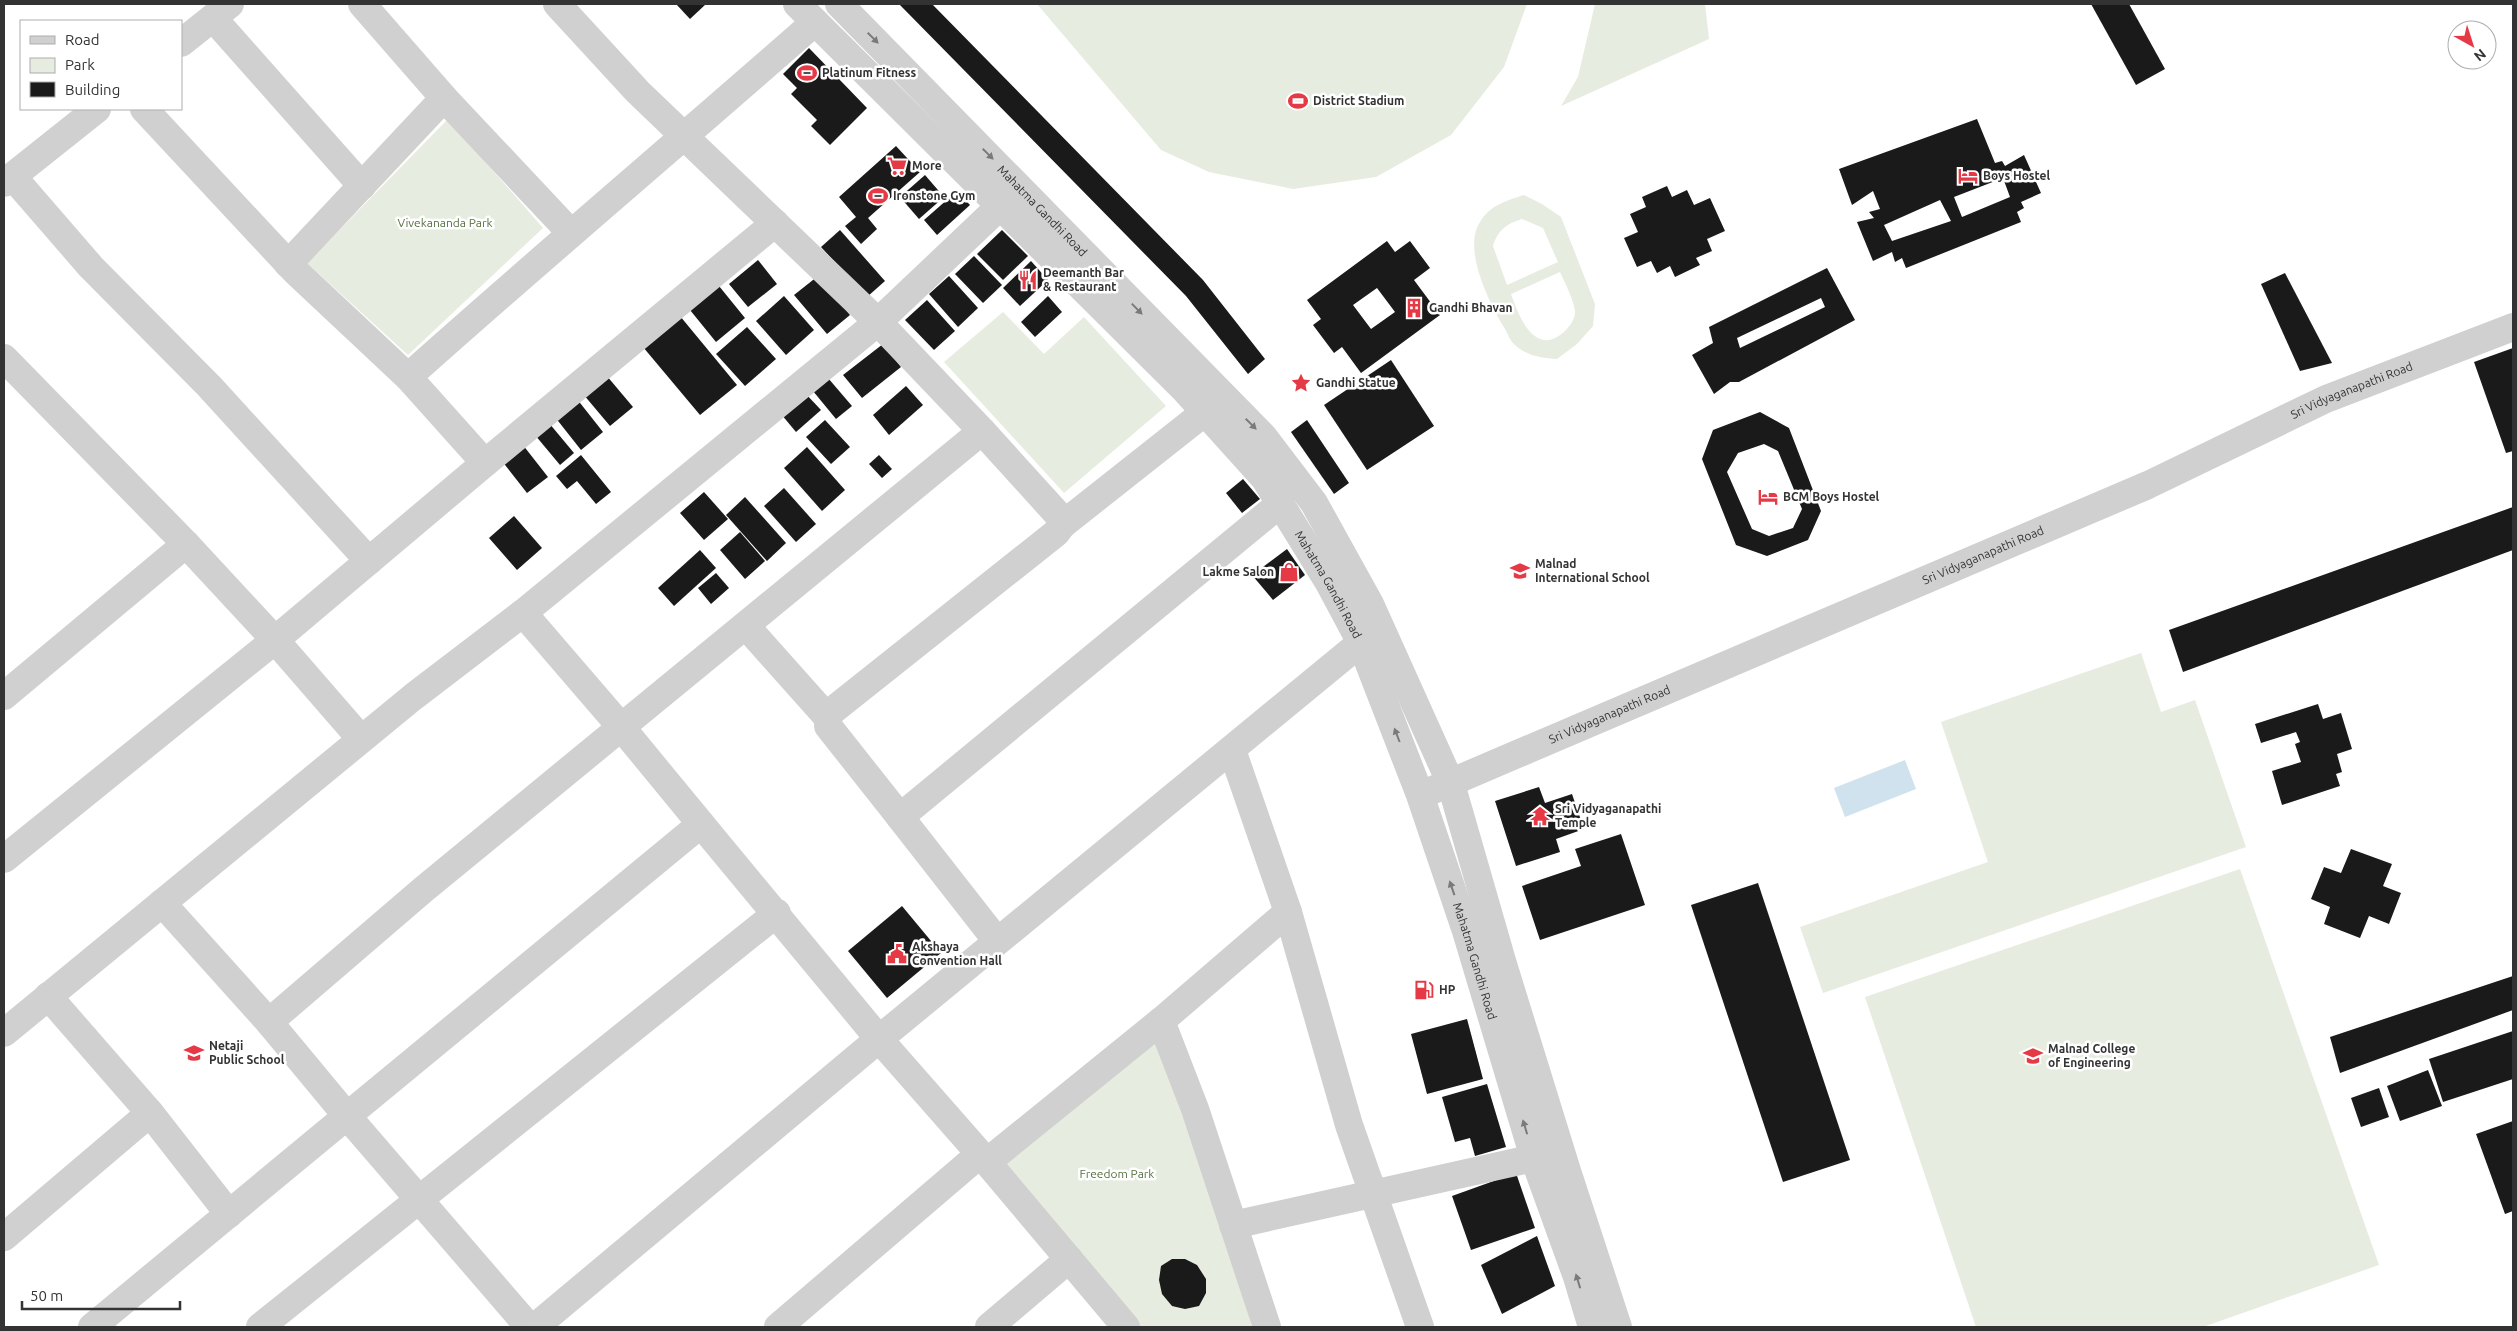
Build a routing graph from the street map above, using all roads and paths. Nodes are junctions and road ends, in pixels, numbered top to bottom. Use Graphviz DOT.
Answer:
graph roads {
  1 [pos="362,4"];
  2 [pos="557,4"];
  3 [pos="839,4"];
  4 [pos="222,11"];
  5 [pos="806,13"];
  6 [pos="182,42"];
  7 [pos="444,98"];
  8 [pos="96,110"];
  9 [pos="145,110"];
  10 [pos="685,137"];
  11 [pos="8,180"];
  12 [pos="362,186"];
  13 [pos="1011,196"];
  14 [pos="775,223"];
  15 [pos="571,233"];
  16 [pos="288,264"];
  17 [pos="878,322"];
  18 [pos="2513,327"];
  19 [pos="4,358"];
  20 [pos="408,377"];
  21 [pos="1205,412"];
  22 [pos="982,431"];
  23 [pos="485,463"];
  24 [pos="1281,503"];
  25 [pos="1062,525"];
  26 [pos="186,544"];
  27 [pos="369,561"];
  28 [pos="523,613"];
  29 [pos="746,626"];
  30 [pos="1371,634"];
  31 [pos="275,640"];
  32 [pos="4,696"];
  33 [pos="828,718"];
  34 [pos="622,728"];
  35 [pos="361,739"];
  36 [pos="1232,750"];
  37 [pos="1451,784"];
  38 [pos="1420,795"];
  39 [pos="900,817"];
  40 [pos="701,824"];
  41 [pos="4,859"];
  42 [pos="162,903"];
  43 [pos="1288,912"];
  44 [pos="776,913"];
  45 [pos="997,941"];
  46 [pos="48,996"];
  47 [pos="1161,1021"];
  48 [pos="269,1022"];
  49 [pos="4,1033"];
  50 [pos="879,1039"];
  51 [pos="150,1113"];
  52 [pos="347,1116"];
  53 [pos="983,1158"];
  54 [pos="1534,1158"];
  55 [pos="1373,1193"];
  56 [pos="419,1198"];
  57 [pos="229,1214"];
  58 [pos="1233,1225"];
  59 [pos="4,1237"];
  60 [pos="1069,1259"];
  61 [pos="92,1327"];
  62 [pos="260,1327"];
  63 [pos="529,1327"];
  64 [pos="535,1327"];
  65 [pos="778,1327"];
  66 [pos="989,1327"];
  67 [pos="1126,1327"];
  68 [pos="1267,1327"];
  69 [pos="1420,1327"];
  70 [pos="1592,1327"];
  71 [pos="1618,1327"];
  1 -- 7 [label="street"];
  2 -- 10 [label="street"];
  3 -- 13 [label="street, Mahatma Gandhi Road, one-way"];
  4 -- 6 [label="street"];
  4 -- 12 [label="street"];
  5 -- 10 [label="street"];
  5 -- 13 [label="street, Mahatma Gandhi Road"];
  7 -- 12 [label="street"];
  7 -- 15 [label="street"];
  8 -- 11 [label="street"];
  9 -- 16 [label="street"];
  10 -- 14 [label="street"];
  10 -- 15 [label="street"];
  11 -- 27 [label="street"];
  12 -- 16 [label="street"];
  13 -- 17 [label="street"];
  13 -- 21 [label="street, Mahatma Gandhi Road"];
  13 -- 30 [label="street, Mahatma Gandhi Road, one-way"];
  14 -- 17 [label="street"];
  14 -- 23 [label="street"];
  15 -- 20 [label="street"];
  16 -- 20 [label="street"];
  17 -- 22 [label="street"];
  17 -- 28 [label="street"];
  18 -- 37 [label="street, Sri Vidyaganapathi Road"];
  19 -- 26 [label="street"];
  20 -- 23 [label="street"];
  21 -- 24 [label="street, Mahatma Gandhi Road"];
  21 -- 25 [label="street"];
  22 -- 25 [label="street"];
  22 -- 29 [label="street"];
  23 -- 27 [label="street"];
  24 -- 30 [label="street, Mahatma Gandhi Road"];
  24 -- 39 [label="street"];
  25 -- 33 [label="street"];
  26 -- 31 [label="street"];
  26 -- 32 [label="street"];
  27 -- 31 [label="street"];
  28 -- 34 [label="street"];
  28 -- 35 [label="street"];
  29 -- 33 [label="street"];
  29 -- 34 [label="street"];
  30 -- 36 [label="street"];
  30 -- 37 [label="street, Mahatma Gandhi Road"];
  38 -- 30 [label="street, Mahatma Gandhi Road, one-way"];
  31 -- 35 [label="street"];
  31 -- 41 [label="street"];
  33 -- 39 [label="street"];
  34 -- 40 [label="street"];
  34 -- 48 [label="street"];
  35 -- 42 [label="street"];
  36 -- 43 [label="street"];
  36 -- 45 [label="street"];
  37 -- 38 [label="street, Sri Vidyaganapathi Road"];
  37 -- 71 [label="street, Mahatma Gandhi Road"];
  54 -- 38 [label="street, Mahatma Gandhi Road, one-way"];
  39 -- 45 [label="street"];
  40 -- 44 [label="street"];
  40 -- 52 [label="street"];
  42 -- 46 [label="street"];
  42 -- 48 [label="street"];
  43 -- 47 [label="street"];
  43 -- 55 [label="street"];
  44 -- 50 [label="street"];
  44 -- 56 [label="street"];
  45 -- 50 [label="street"];
  46 -- 49 [label="street"];
  46 -- 51 [label="street"];
  47 -- 53 [label="street"];
  47 -- 58 [label="street"];
  48 -- 52 [label="street"];
  50 -- 53 [label="street"];
  50 -- 64 [label="street"];
  51 -- 57 [label="street"];
  51 -- 59 [label="street"];
  52 -- 56 [label="street"];
  52 -- 57 [label="street"];
  53 -- 60 [label="street"];
  53 -- 65 [label="street"];
  54 -- 55 [label="street"];
  70 -- 54 [label="street, Mahatma Gandhi Road, one-way"];
  55 -- 58 [label="street"];
  55 -- 69 [label="street"];
  56 -- 62 [label="street"];
  56 -- 63 [label="street"];
  57 -- 61 [label="street"];
  58 -- 68 [label="street"];
  60 -- 66 [label="street"];
  60 -- 67 [label="street"];
}
